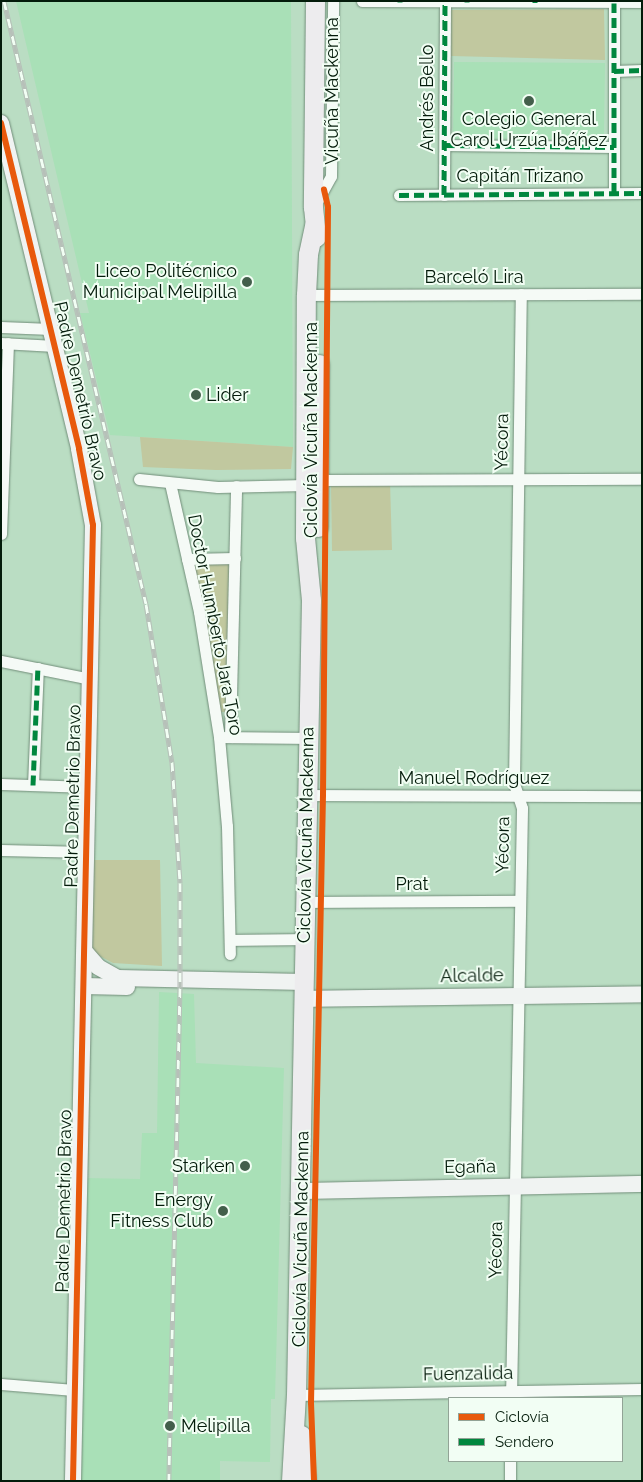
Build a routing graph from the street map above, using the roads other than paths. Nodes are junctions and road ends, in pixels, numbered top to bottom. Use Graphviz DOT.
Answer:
graph roads {
  1 [pos="315,1"];
  2 [pos="332,1"];
  3 [pos="362,1"];
  4 [pos="400,1"];
  5 [pos="446,2"];
  6 [pos="467,2"];
  7 [pos="535,2"];
  8 [pos="642,2"];
  9 [pos="614,3"];
  10 [pos="614,70"];
  11 [pos="642,70"];
  12 [pos="2,131"];
  13 [pos="445,145"];
  14 [pos="614,147"];
  15 [pos="614,193"];
  16 [pos="642,193"];
  17 [pos="444,194"];
  18 [pos="398,195"];
  19 [pos="314,216"];
  20 [pos="521,294"];
  21 [pos="642,294"];
  22 [pos="313,295"];
  23 [pos="1,327"];
  24 [pos="51,330"];
  25 [pos="5,343"];
  26 [pos="55,346"];
  27 [pos="139,479"];
  28 [pos="642,479"];
  29 [pos="518,480"];
  30 [pos="170,483"];
  31 [pos="312,483"];
  32 [pos="236,486"];
  33 [pos="1,534"];
  34 [pos="235,558"];
  35 [pos="187,559"];
  36 [pos="1,661"];
  37 [pos="38,668"];
  38 [pos="91,679"];
  39 [pos="225,737"];
  40 [pos="308,738"];
  41 [pos="1,784"];
  42 [pos="33,785"];
  43 [pos="88,787"];
  44 [pos="307,795"];
  45 [pos="518,796"];
  46 [pos="642,796"];
  47 [pos="1,850"];
  48 [pos="86,852"];
  49 [pos="520,901"];
  50 [pos="305,902"];
  51 [pos="230,940"];
  52 [pos="304,940"];
  53 [pos="86,954"];
  54 [pos="230,954"];
  55 [pos="84,986"];
  56 [pos="303,990"];
  57 [pos="642,994"];
  58 [pos="518,996"];
  59 [pos="642,1184"];
  60 [pos="515,1186"];
  61 [pos="300,1191"];
  62 [pos="1,1384"];
  63 [pos="642,1389"];
  64 [pos="74,1390"];
  65 [pos="511,1394"];
  66 [pos="296,1395"];
  67 [pos="510,1462"];
  68 [pos="73,1481"];
  69 [pos="291,1481"];
  70 [pos="306,1481"];
  71 [pos="510,1481"];
  1 -- 19 [label="main road, Vicuña Mackenna"];
  2 -- 19 [label="street, Vicuña Mackenna"];
  3 -- 4 [label="street"];
  4 -- 5 [label="street"];
  5 -- 6 [label="street"];
  5 -- 13 [label="street, Andrés Bello"];
  6 -- 7 [label="street"];
  7 -- 9 [label="street"];
  8 -- 9 [label="street"];
  9 -- 10 [label="street"];
  10 -- 11 [label="street"];
  10 -- 14 [label="street"];
  12 -- 24 [label="street, Padre Demetrio Bravo"];
  13 -- 14 [label="street"];
  13 -- 17 [label="street, Andrés Bello"];
  14 -- 15 [label="street"];
  15 -- 16 [label="street, Capitán Trizano"];
  15 -- 17 [label="street, Capitán Trizano"];
  17 -- 18 [label="street, Capitán Trizano"];
  19 -- 22 [label="main road, Vicuña Mackenna"];
  20 -- 21 [label="street, Barceló Lira"];
  20 -- 22 [label="street, Barceló Lira"];
  20 -- 29 [label="street, Yécora"];
  22 -- 31 [label="main road, Vicuña Mackenna"];
  23 -- 24 [label="street"];
  24 -- 26 [label="street, Padre Demetrio Bravo"];
  25 -- 26 [label="street"];
  25 -- 33 [label="street"];
  26 -- 38 [label="street, Padre Demetrio Bravo"];
  27 -- 30 [label="street"];
  28 -- 29 [label="street"];
  29 -- 31 [label="street"];
  29 -- 45 [label="street, Yécora"];
  30 -- 32 [label="street"];
  30 -- 35 [label="street, Doctor Humberto Jara Toro"];
  31 -- 32 [label="street"];
  31 -- 40 [label="main road, Vicuña Mackenna"];
  32 -- 34 [label="street"];
  34 -- 35 [label="street"];
  34 -- 39 [label="street"];
  35 -- 39 [label="street, Doctor Humberto Jara Toro"];
  36 -- 37 [label="street"];
  37 -- 38 [label="street"];
  37 -- 42 [label="street"];
  38 -- 43 [label="street, Padre Demetrio Bravo"];
  39 -- 40 [label="street"];
  39 -- 51 [label="street, Doctor Humberto Jara Toro"];
  40 -- 44 [label="main road, Vicuña Mackenna"];
  41 -- 42 [label="street"];
  42 -- 43 [label="street"];
  43 -- 48 [label="street, Padre Demetrio Bravo"];
  44 -- 45 [label="street, Manuel Rodríguez"];
  44 -- 50 [label="main road, Vicuña Mackenna"];
  45 -- 46 [label="street, Manuel Rodríguez"];
  45 -- 49 [label="street, Yécora"];
  47 -- 48 [label="street"];
  48 -- 53 [label="street, Padre Demetrio Bravo"];
  49 -- 50 [label="street, Prat"];
  49 -- 58 [label="street, Yécora"];
  50 -- 52 [label="main road, Vicuña Mackenna"];
  51 -- 52 [label="street"];
  51 -- 54 [label="street, Doctor Humberto Jara Toro"];
  52 -- 56 [label="main road, Vicuña Mackenna"];
  53 -- 55 [label="street, Padre Demetrio Bravo"];
  53 -- 56 [label="street, Alcalde"];
  55 -- 56 [label="street, Alcalde"];
  55 -- 64 [label="street, Padre Demetrio Bravo"];
  56 -- 58 [label="street, Alcalde"];
  56 -- 61 [label="main road, Vicuña Mackenna"];
  57 -- 58 [label="street, Alcalde"];
  58 -- 60 [label="street, Yécora"];
  59 -- 60 [label="street, Egaña"];
  60 -- 61 [label="street, Egaña"];
  60 -- 65 [label="street, Yécora"];
  61 -- 66 [label="main road, Vicuña Mackenna"];
  62 -- 64 [label="street"];
  63 -- 65 [label="street, Fuenzalida"];
  64 -- 68 [label="street, Padre Demetrio Bravo"];
  65 -- 66 [label="street, Fuenzalida"];
  66 -- 69 [label="main road, Vicuña Mackenna"];
  66 -- 70 [label="main road, Vicuña Mackenna"];
  67 -- 71 [label="street"];
}
